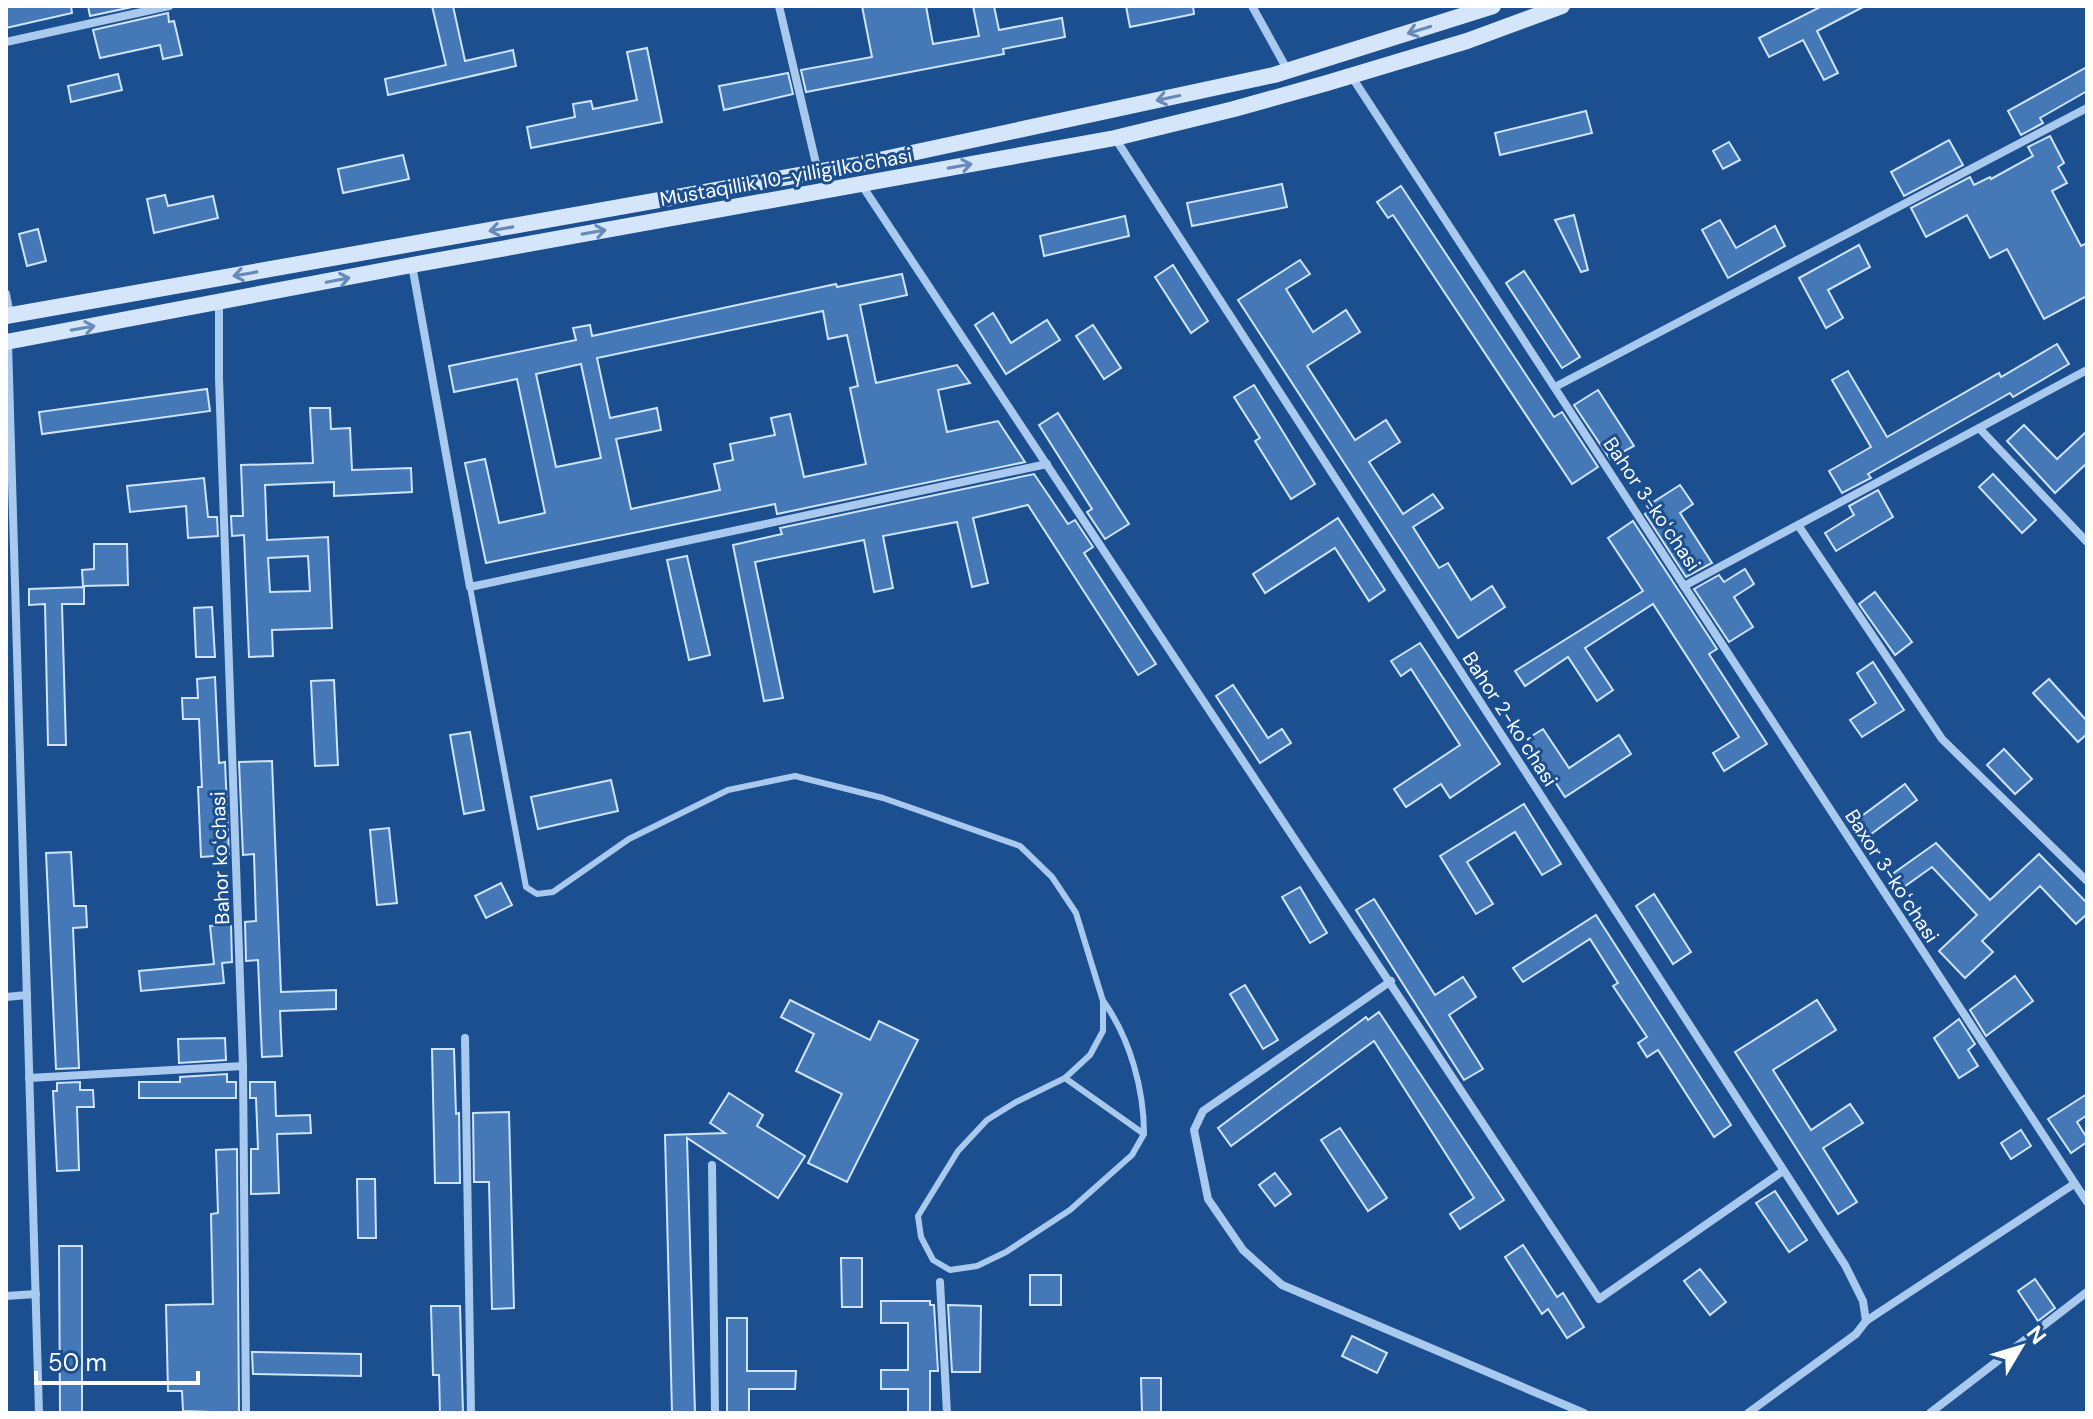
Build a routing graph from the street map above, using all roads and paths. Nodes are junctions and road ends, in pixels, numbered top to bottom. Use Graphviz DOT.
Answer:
graph roads {
  1 [pos="169,6"];
  2 [pos="779,6"];
  3 [pos="1252,6"];
  4 [pos="1493,6"];
  5 [pos="1562,6"];
  6 [pos="6,42"];
  7 [pos="1288,71"];
  8 [pos="1349,74"];
  9 [pos="2087,108"];
  10 [pos="1115,138"];
  11 [pos="818,172"];
  12 [pos="861,184"];
  13 [pos="412,265"];
  14 [pos="6,294"];
  15 [pos="219,303"];
  16 [pos="8,315"];
  17 [pos="7,342"];
  18 [pos="2087,370"];
  19 [pos="1555,387"];
  20 [pos="1979,428"];
  21 [pos="1047,464"];
  22 [pos="1798,525"];
  23 [pos="2087,542"];
  24 [pos="1684,586"];
  25 [pos="470,587"];
  26 [pos="19,711"];
  27 [pos="6,712"];
  28 [pos="2087,881"];
  29 [pos="1391,981"];
  30 [pos="27,995"];
  31 [pos="6,997"];
  32 [pos="1103,1001"];
  33 [pos="465,1038"];
  34 [pos="243,1066"];
  35 [pos="29,1078"];
  36 [pos="1065,1078"];
  37 [pos="1144,1134"];
  38 [pos="712,1165"];
  39 [pos="1783,1171"];
  40 [pos="2074,1184"];
  41 [pos="2087,1202"];
  42 [pos="940,1282"];
  43 [pos="2087,1292"];
  44 [pos="36,1294"];
  45 [pos="6,1296"];
  46 [pos="1866,1321"];
  47 [pos="39,1413"];
  48 [pos="246,1413"];
  49 [pos="471,1413"];
  50 [pos="715,1413"];
  51 [pos="947,1413"];
  52 [pos="1584,1413"];
  53 [pos="1748,1413"];
  54 [pos="1930,1413"];
  1 -- 6 [label="street"];
  2 -- 11 [label="street"];
  3 -- 7 [label="street"];
  4 -- 7 [label="main road, Mustaqillik 10-yilligi ko'chasi, one-way"];
  5 -- 8 [label="main road, Mustaqillik 10-yilligi ko'chasi"];
  7 -- 11 [label="main road, Mustaqillik 10-yilligi ko'chasi, one-way"];
  8 -- 10 [label="main road, Mustaqillik 10-yilligi ko'chasi"];
  8 -- 19 [label="street, Bahor 3-koʻchasi"];
  9 -- 19 [label="street"];
  12 -- 10 [label="main road, Mustaqillik 10-yilligi ko'chasi, one-way"];
  10 -- 39 [label="street, Bahor 2-koʻchasi"];
  11 -- 16 [label="main road, Mustaqillik 10-yilligi ko'chasi, one-way"];
  13 -- 12 [label="main road, Mustaqillik 10-yilligi ko'chasi, one-way"];
  12 -- 21 [label="street"];
  15 -- 13 [label="main road, Mustaqillik 10-yilligi ko'chasi, one-way"];
  13 -- 25 [label="street"];
  14 -- 16 [label="street"];
  17 -- 15 [label="main road, Mustaqillik 10-yilligi ko'chasi, one-way"];
  15 -- 34 [label="street, Bahor koʻchasi"];
  17 -- 26 [label="street"];
  18 -- 20 [label="street, Bahor 3-koʻchasi"];
  19 -- 24 [label="street, Bahor 3-koʻchasi"];
  20 -- 22 [label="street, Bahor 3-koʻchasi"];
  20 -- 23 [label="street"];
  21 -- 25 [label="street"];
  21 -- 29 [label="street"];
  22 -- 24 [label="street, Bahor 3-koʻchasi"];
  22 -- 28 [label="street"];
  24 -- 40 [label="street, Baxor 3-koʻchasi"];
  25 -- 32 [label="lane"];
  26 -- 27 [label="street"];
  26 -- 30 [label="street"];
  29 -- 39 [label="street"];
  29 -- 52 [label="street"];
  30 -- 31 [label="street"];
  30 -- 35 [label="street"];
  32 -- 36 [label="lane"];
  32 -- 37 [label="lane"];
  33 -- 49 [label="street"];
  34 -- 35 [label="street"];
  34 -- 48 [label="street, Bahor koʻchasi"];
  35 -- 44 [label="street"];
  36 -- 37 [label="lane"];
  36 -- 37 [label="lane"];
  38 -- 50 [label="street"];
  39 -- 46 [label="street, Bahor 2-koʻchasi"];
  40 -- 41 [label="street, Baxor 3-koʻchasi"];
  40 -- 46 [label="street"];
  42 -- 51 [label="street"];
  43 -- 54 [label="street"];
  44 -- 45 [label="street"];
  44 -- 47 [label="street"];
  46 -- 53 [label="street"];
}
